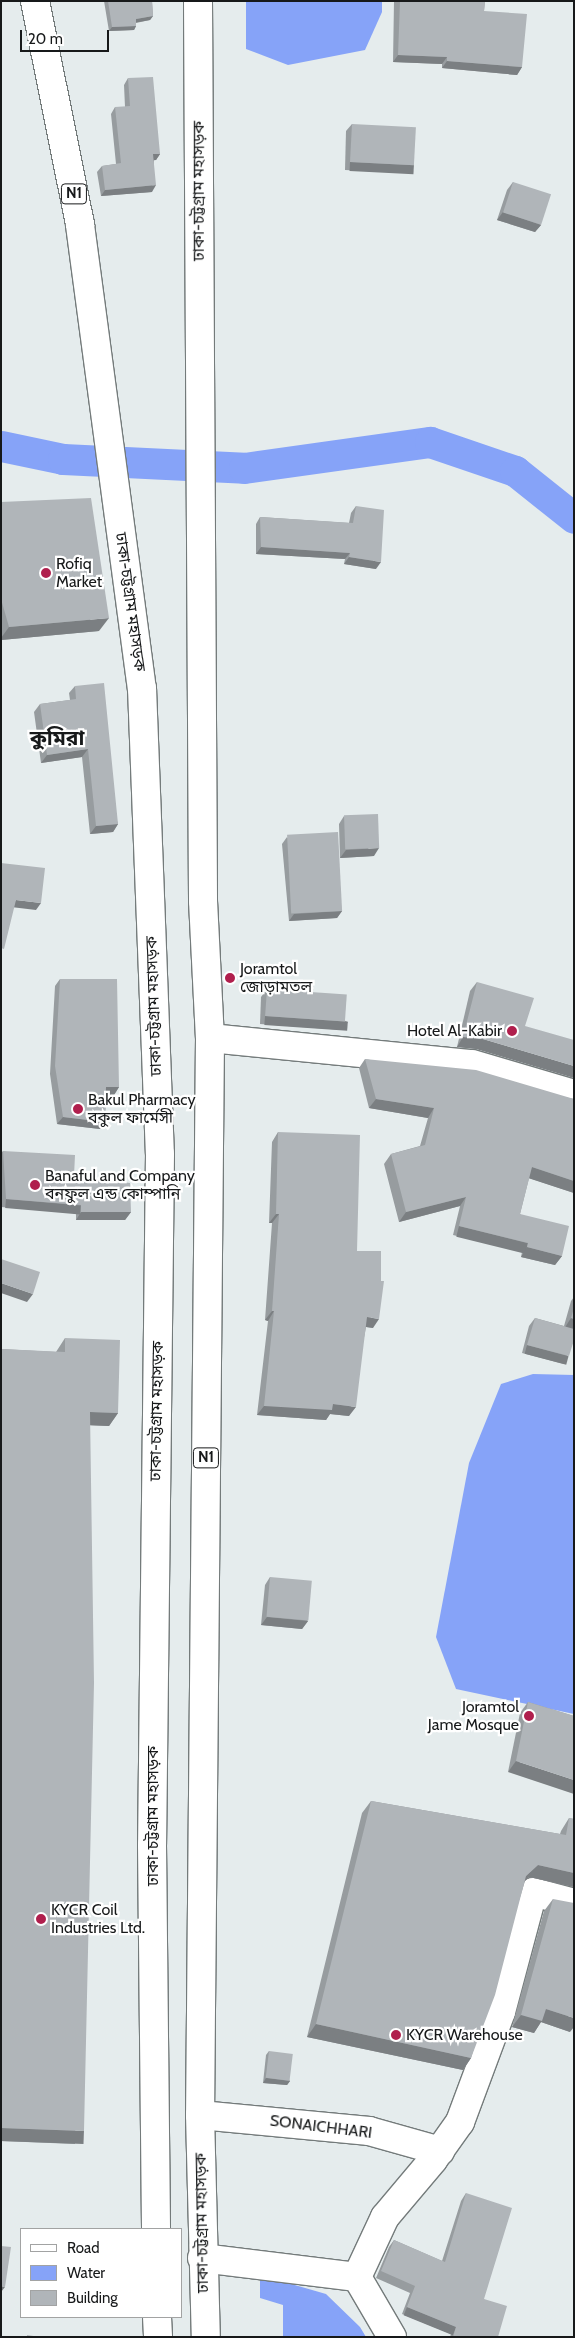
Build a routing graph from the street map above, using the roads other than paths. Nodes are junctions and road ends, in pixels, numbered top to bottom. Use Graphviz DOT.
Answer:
graph roads {
  1 [pos="35,1"];
  2 [pos="198,1"];
  3 [pos="210,1038"];
  4 [pos="574,1094"];
  5 [pos="574,1903"];
  6 [pos="200,2115"];
  7 [pos="440,2151"];
  8 [pos="156,2228"];
  9 [pos="202,2258"];
  10 [pos="357,2277"];
  11 [pos="157,2318"];
  12 [pos="158,2337"];
  13 [pos="206,2337"];
  14 [pos="392,2337"];
  1 -- 8 [label="main road, ঢাকা-চট্টগ্রাম মহাসড়ক / N1"];
  2 -- 3 [label="main road, ঢাকা-চট্টগ্রাম মহাসড়ক / N1"];
  3 -- 4 [label="main road"];
  3 -- 6 [label="main road, ঢাকা-চট্টগ্রাম মহাসড়ক / N1"];
  5 -- 7 [label="main road"];
  6 -- 7 [label="main road, SONAICHHARI"];
  6 -- 9 [label="main road, ঢাকা-চট্টগ্রাম মহাসড়ক / N1"];
  7 -- 10 [label="main road"];
  9 -- 10 [label="main road"];
  9 -- 13 [label="main road, ঢাকা-চট্টগ্রাম মহাসড়ক / N1"];
  10 -- 14 [label="main road"];
  11 -- 12 [label="main road"];
}
